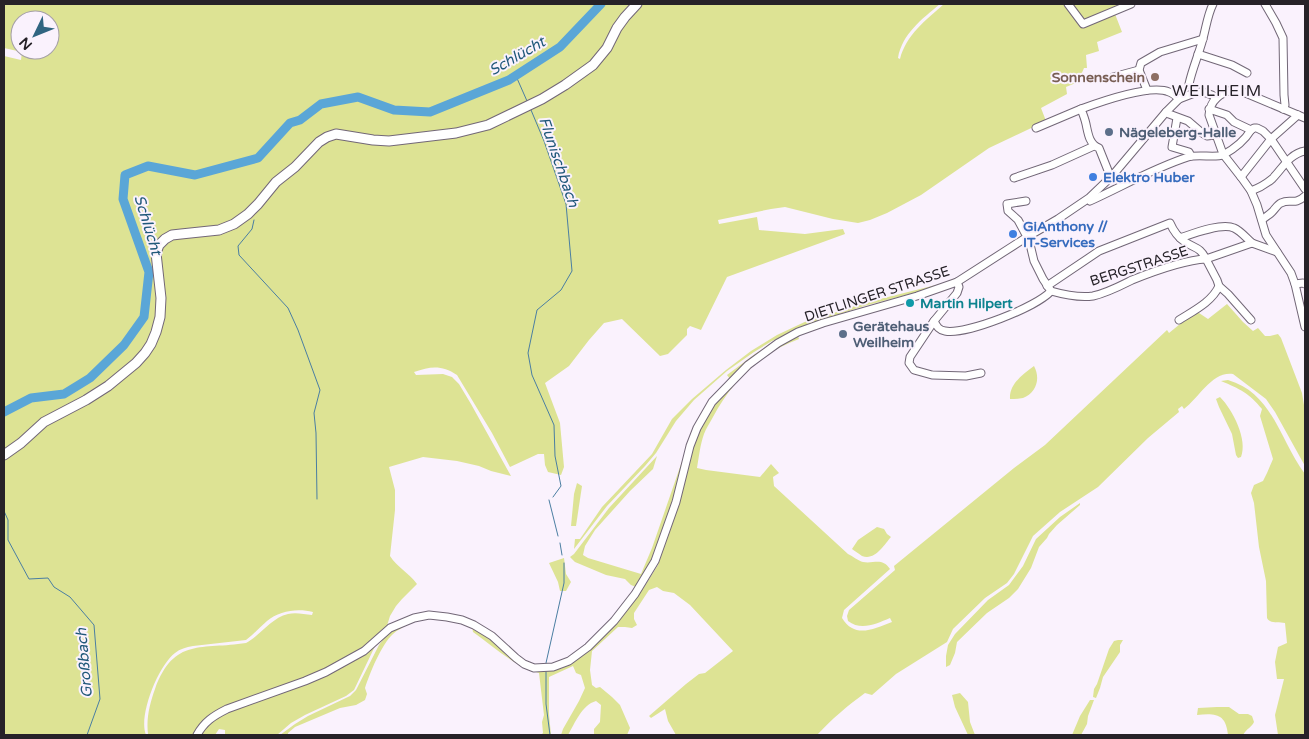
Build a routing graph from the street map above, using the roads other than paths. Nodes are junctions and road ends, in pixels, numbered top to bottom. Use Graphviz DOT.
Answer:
graph roads {
  1 [pos="638,4"];
  2 [pos="1068,4"];
  3 [pos="1131,4"];
  4 [pos="1212,4"];
  5 [pos="1265,4"];
  6 [pos="1203,39"];
  7 [pos="1198,54"];
  8 [pos="1139,70"];
  9 [pos="1247,73"];
  10 [pos="1112,77"];
  11 [pos="1189,84"];
  12 [pos="1147,90"];
  13 [pos="1179,98"];
  14 [pos="1216,98"];
  15 [pos="1081,109"];
  16 [pos="1209,109"];
  17 [pos="1283,109"];
  18 [pos="1166,112"];
  19 [pos="1302,116"];
  20 [pos="1177,118"];
  21 [pos="1036,128"];
  22 [pos="1251,130"];
  23 [pos="1215,135"];
  24 [pos="1271,140"];
  25 [pos="1094,146"];
  26 [pos="1305,151"];
  27 [pos="1223,154"];
  28 [pos="1191,156"];
  29 [pos="1286,162"];
  30 [pos="1112,176"];
  31 [pos="1241,176"];
  32 [pos="1014,178"];
  33 [pos="1305,189"];
  34 [pos="1251,191"];
  35 [pos="1305,196"];
  36 [pos="1089,198"];
  37 [pos="1026,202"];
  38 [pos="1262,220"];
  39 [pos="1027,237"];
  40 [pos="1180,238"];
  41 [pos="1252,243"];
  42 [pos="1277,252"];
  43 [pos="1206,260"];
  44 [pos="957,282"];
  45 [pos="1295,284"];
  46 [pos="1305,284"];
  47 [pos="1219,286"];
  48 [pos="1049,289"];
  49 [pos="1179,320"];
  50 [pos="1251,320"];
  51 [pos="934,322"];
  52 [pos="1305,326"];
  53 [pos="981,373"];
  54 [pos="4,455"];
  55 [pos="197,735"];
  1 -- 54 [label="main road"];
  2 -- 3 [label="street"];
  4 -- 6 [label="street"];
  5 -- 17 [label="street"];
  6 -- 7 [label="street"];
  6 -- 8 [label="street"];
  7 -- 9 [label="street"];
  7 -- 11 [label="street"];
  8 -- 10 [label="street"];
  8 -- 12 [label="street"];
  12 -- 13 [label="street"];
  12 -- 15 [label="street"];
  13 -- 14 [label="street"];
  13 -- 18 [label="street, DIETLINGER STRASSE"];
  14 -- 16 [label="street"];
  14 -- 17 [label="street"];
  15 -- 21 [label="street"];
  15 -- 25 [label="street"];
  16 -- 22 [label="street"];
  16 -- 23 [label="street"];
  17 -- 19 [label="street"];
  18 -- 20 [label="street"];
  18 -- 30 [label="street, DIETLINGER STRASSE"];
  19 -- 24 [label="street"];
  20 -- 23 [label="street"];
  20 -- 28 [label="street"];
  22 -- 24 [label="street"];
  22 -- 27 [label="street"];
  23 -- 27 [label="street"];
  24 -- 29 [label="street"];
  24 -- 31 [label="street"];
  25 -- 30 [label="street"];
  25 -- 32 [label="street"];
  26 -- 29 [label="street"];
  27 -- 28 [label="street"];
  27 -- 31 [label="street"];
  28 -- 36 [label="street"];
  29 -- 33 [label="street"];
  29 -- 34 [label="street"];
  30 -- 36 [label="street, DIETLINGER STRASSE"];
  31 -- 34 [label="street"];
  34 -- 38 [label="street"];
  35 -- 38 [label="street"];
  36 -- 39 [label="street, DIETLINGER STRASSE"];
  37 -- 39 [label="street"];
  38 -- 42 [label="street"];
  39 -- 44 [label="street, DIETLINGER STRASSE"];
  39 -- 48 [label="street"];
  40 -- 41 [label="street"];
  40 -- 43 [label="street"];
  40 -- 48 [label="street"];
  41 -- 42 [label="street"];
  41 -- 43 [label="street"];
  42 -- 45 [label="street"];
  43 -- 47 [label="street, BERGSTRASSE"];
  43 -- 48 [label="street, BERGSTRASSE"];
  44 -- 51 [label="street"];
  44 -- 55 [label="street, DIETLINGER STRASSE"];
  45 -- 46 [label="street"];
  45 -- 52 [label="street"];
  47 -- 49 [label="street"];
  47 -- 50 [label="street, BERGSTRASSE"];
  48 -- 51 [label="street"];
  51 -- 53 [label="street"];
}
